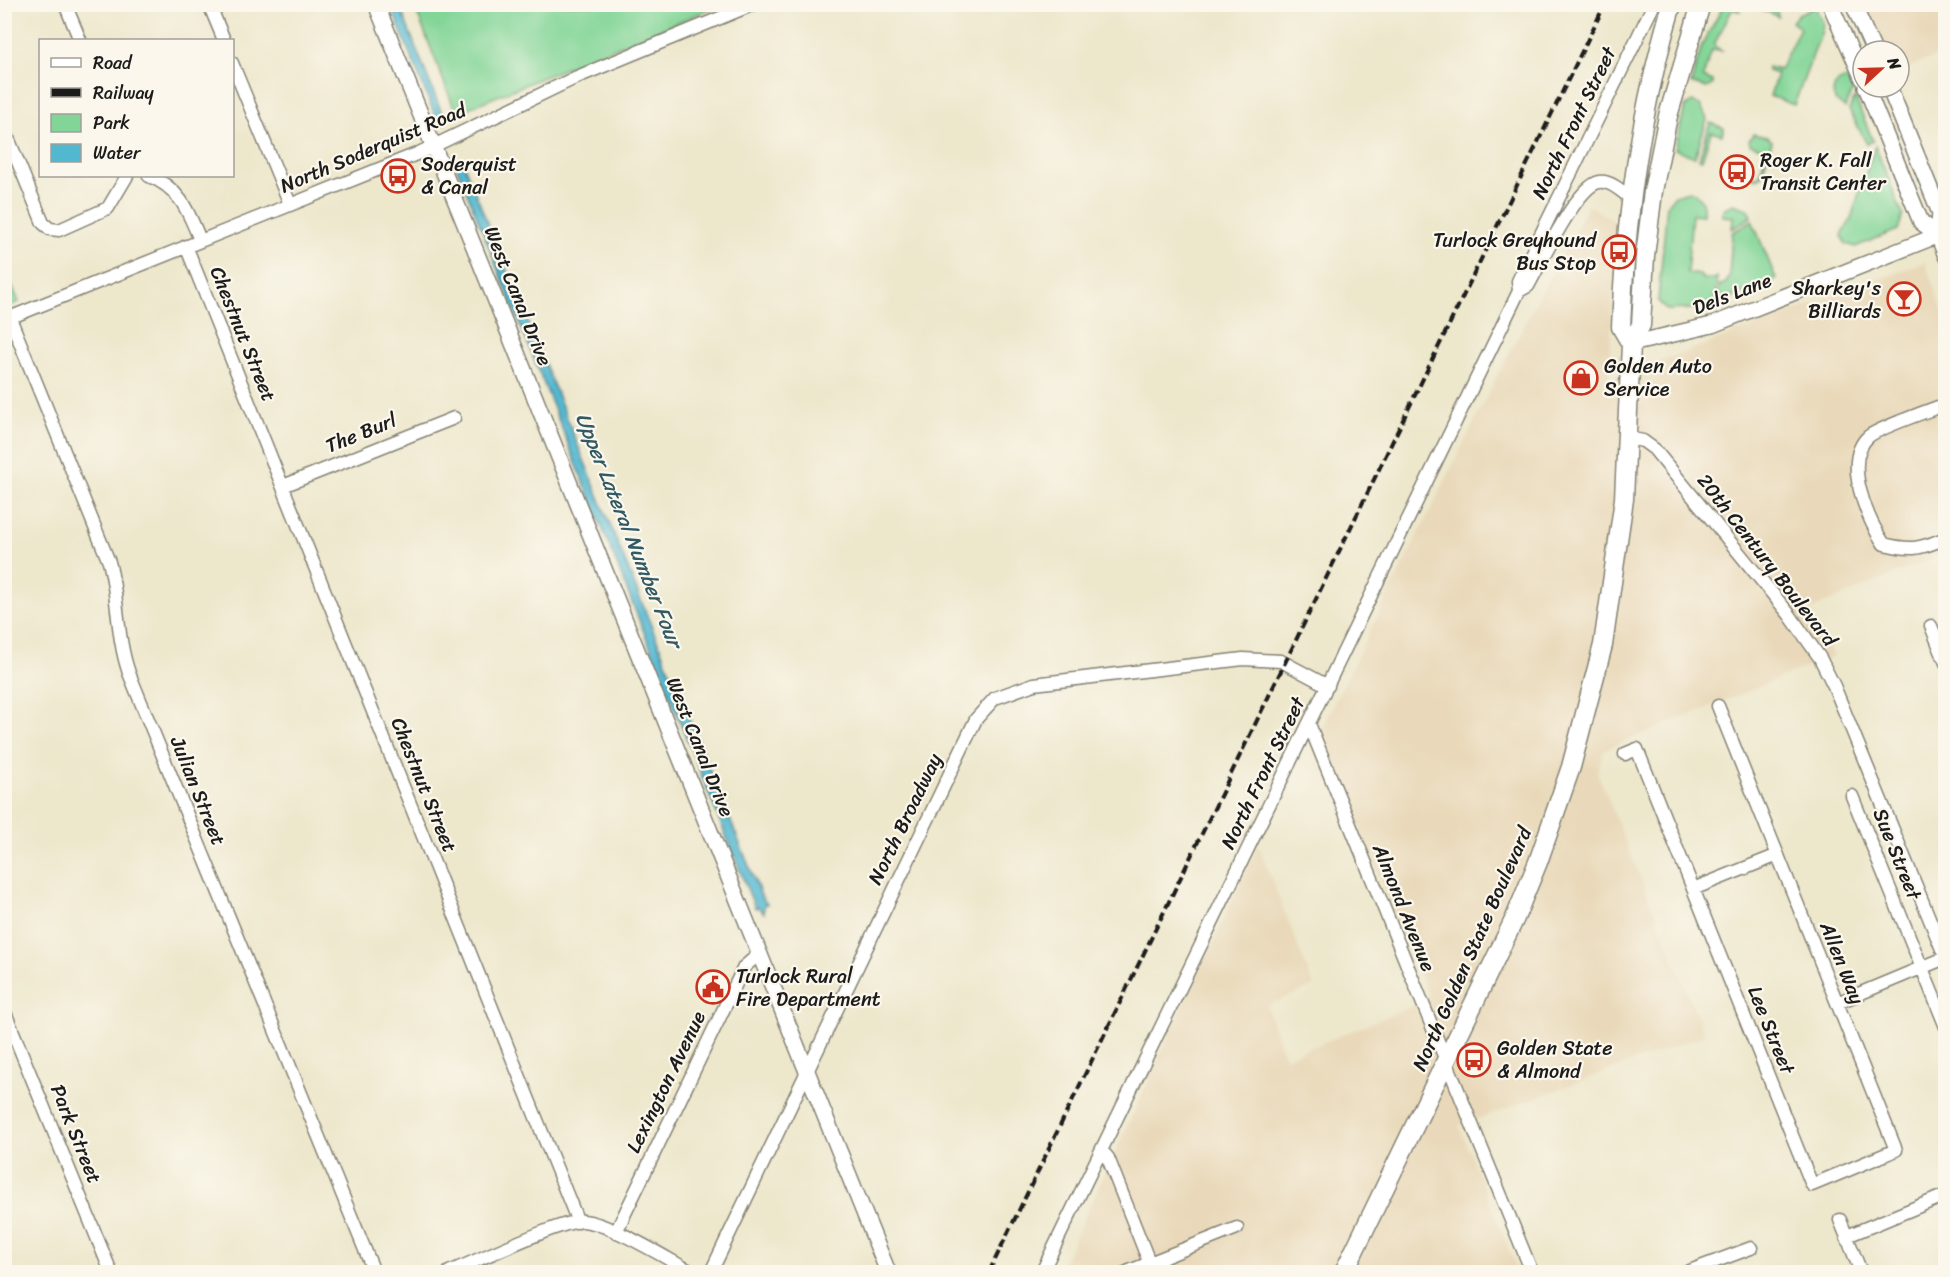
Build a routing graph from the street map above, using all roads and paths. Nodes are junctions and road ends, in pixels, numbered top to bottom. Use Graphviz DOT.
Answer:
graph roads {
  1 [pos="65,4"];
  2 [pos="209,4"];
  3 [pos="376,4"];
  4 [pos="754,4"];
  5 [pos="1654,4"];
  6 [pos="1672,4"];
  7 [pos="1830,4"];
  8 [pos="1854,4"];
  9 [pos="1703,7"];
  10 [pos="80,39"];
  11 [pos="224,39"];
  12 [pos="1869,39"];
  13 [pos="1851,52"];
  14 [pos="234,68"];
  15 [pos="1871,99"];
  16 [pos="1894,99"];
  17 [pos="4,128"];
  18 [pos="434,147"];
  19 [pos="126,177"];
  20 [pos="151,177"];
  21 [pos="1631,199"];
  22 [pos="290,204"];
  23 [pos="1942,234"];
  24 [pos="200,240"];
  25 [pos="186,246"];
  26 [pos="1946,256"];
  27 [pos="1519,291"];
  28 [pos="7,319"];
  29 [pos="1630,344"];
  30 [pos="1946,404"];
  31 [pos="454,418"];
  32 [pos="1628,438"];
  33 [pos="283,486"];
  34 [pos="1946,538"];
  35 [pos="1931,626"];
  36 [pos="1946,663"];
  37 [pos="1328,686"];
  38 [pos="1718,706"];
  39 [pos="1309,724"];
  40 [pos="1625,754"];
  41 [pos="1852,796"];
  42 [pos="1778,855"];
  43 [pos="1693,889"];
  44 [pos="1944,952"];
  45 [pos="758,954"];
  46 [pos="1922,968"];
  47 [pos="1837,1003"];
  48 [pos="6,1018"];
  49 [pos="1946,1027"];
  50 [pos="1446,1063"];
  51 [pos="806,1073"];
  52 [pos="1102,1150"];
  53 [pos="1812,1185"];
  54 [pos="1946,1195"];
  55 [pos="1840,1220"];
  56 [pos="578,1221"];
  57 [pos="1237,1228"];
  58 [pos="616,1232"];
  59 [pos="1847,1236"];
  60 [pos="1751,1248"];
  61 [pos="1151,1268"];
  62 [pos="111,1272"];
  63 [pos="374,1272"];
  64 [pos="449,1272"];
  65 [pos="692,1272"];
  66 [pos="711,1272"];
  67 [pos="888,1272"];
  68 [pos="1042,1272"];
  69 [pos="1126,1272"];
  70 [pos="1344,1272"];
  71 [pos="1532,1272"];
  72 [pos="1687,1272"];
  73 [pos="1861,1272"];
  1 -- 10 [label="street"];
  2 -- 11 [label="street"];
  3 -- 18 [label="street, West Canal Drive"];
  4 -- 18 [label="street, North Soderquist Road"];
  5 -- 27 [label="street, North Front Street"];
  6 -- 21 [label="main road, North Golden State Boulevard"];
  7 -- 13 [label="street"];
  8 -- 12 [label="street"];
  9 -- 29 [label="main road, North Golden State Boulevard"];
  14 -- 22 [label="street"];
  15 -- 23 [label="street"];
  16 -- 23 [label="street"];
  17 -- 19 [label="street"];
  18 -- 22 [label="street, North Soderquist Road"];
  18 -- 45 [label="street, West Canal Drive"];
  20 -- 24 [label="street"];
  21 -- 27 [label="street, North Front Street"];
  21 -- 29 [label="main road, North Golden State Boulevard"];
  22 -- 24 [label="street, North Soderquist Road"];
  23 -- 26 [label="street"];
  23 -- 29 [label="street, Dels Lane"];
  24 -- 25 [label="street, North Soderquist Road"];
  25 -- 28 [label="street, North Soderquist Road"];
  25 -- 33 [label="street, Chestnut Street"];
  27 -- 37 [label="street, North Front Street"];
  28 -- 63 [label="street, Julian Street"];
  29 -- 32 [label="main road, North Golden State Boulevard"];
  30 -- 34 [label="street"];
  31 -- 33 [label="street, The Burl"];
  32 -- 44 [label="street, 20th Century Boulevard"];
  32 -- 50 [label="main road, North Golden State Boulevard"];
  33 -- 56 [label="street, Chestnut Street"];
  35 -- 36 [label="street"];
  37 -- 39 [label="street, North Front Street"];
  37 -- 51 [label="street, North Broadway"];
  38 -- 42 [label="street, Allen Way"];
  39 -- 50 [label="street, Almond Avenue"];
  39 -- 52 [label="street, North Front Street"];
  40 -- 43 [label="street, Lee Street"];
  41 -- 46 [label="street, Sue Street"];
  42 -- 43 [label="street"];
  42 -- 47 [label="street, Allen Way"];
  43 -- 53 [label="street, Lee Street"];
  44 -- 46 [label="street"];
  45 -- 51 [label="street, West Canal Drive"];
  45 -- 58 [label="street, Lexington Avenue"];
  46 -- 47 [label="street"];
  46 -- 49 [label="street, Sue Street"];
  47 -- 53 [label="street, Allen Way"];
  48 -- 62 [label="street, Park Street"];
  50 -- 70 [label="main road, North Golden State Boulevard"];
  50 -- 71 [label="street, Almond Avenue"];
  51 -- 66 [label="street, North Broadway"];
  51 -- 67 [label="street, West Canal Drive"];
  52 -- 61 [label="street"];
  52 -- 68 [label="street, North Front Street"];
  54 -- 59 [label="street"];
  55 -- 59 [label="street"];
  56 -- 58 [label="street"];
  56 -- 64 [label="street"];
  57 -- 61 [label="street"];
  58 -- 65 [label="street"];
  59 -- 73 [label="street"];
  60 -- 72 [label="street"];
  61 -- 69 [label="street"];
}
